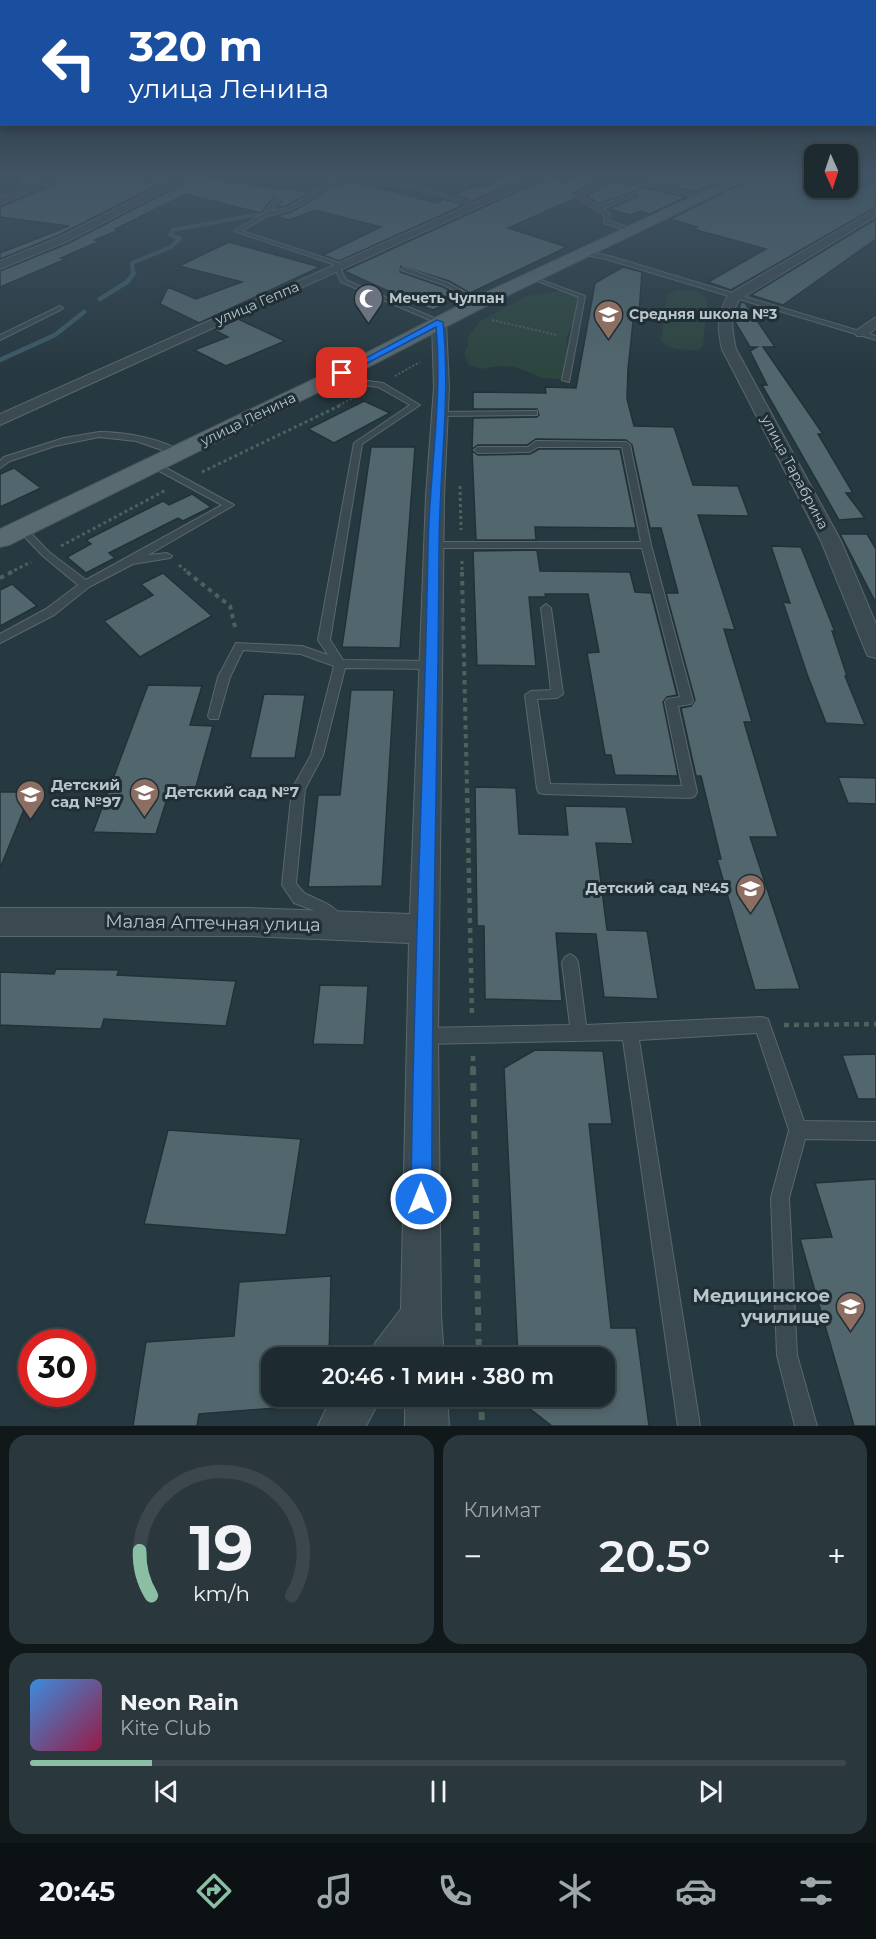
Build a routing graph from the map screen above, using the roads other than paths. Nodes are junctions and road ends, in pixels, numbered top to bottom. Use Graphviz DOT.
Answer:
graph roads {
  1 [pos="61,240"];
  2 [pos="263,240"];
  3 [pos="402,240"];
  4 [pos="610,240"];
  5 [pos="830,240"];
  6 [pos="583,252"];
  7 [pos="0,265"];
  8 [pos="338,269"];
  9 [pos="403,269"];
  10 [pos="532,277"];
  11 [pos="734,297"];
  12 [pos="60,308"];
  13 [pos="483,310"];
  14 [pos="876,321"];
  15 [pos="439,322"];
  16 [pos="862,333"];
  17 [pos="0,338"];
  18 [pos="876,338"];
  19 [pos="342,373"];
  20 [pos="566,380"];
  21 [pos="534,413"];
  22 [pos="442,414"];
  23 [pos="0,420"];
  24 [pos="478,450"];
  25 [pos="179,453"];
  26 [pos="0,465"];
  27 [pos="155,465"];
  28 [pos="22,529"];
  29 [pos="0,539"];
  30 [pos="433,545"];
  31 [pos="646,545"];
  32 [pos="167,556"];
  33 [pos="131,561"];
  34 [pos="84,585"];
  35 [pos="546,608"];
  36 [pos="0,639"];
  37 [pos="876,650"];
  38 [pos="340,664"];
  39 [pos="432,665"];
  40 [pos="214,716"];
  41 [pos="0,922"];
  42 [pos="342,925"];
  43 [pos="425,929"];
  44 [pos="570,962"];
  45 [pos="630,1032"];
  46 [pos="579,1034"];
  47 [pos="422,1036"];
  48 [pos="798,1130"];
  49 [pos="876,1131"];
  50 [pos="421,1315"];
  51 [pos="398,1347"];
  52 [pos="422,1347"];
  53 [pos="353,1407"];
  54 [pos="427,1407"];
  55 [pos="340,1426"];
  56 [pos="428,1426"];
  57 [pos="689,1426"];
  58 [pos="806,1426"];
  1 -- 7 [label="street"];
  2 -- 8 [label="lane"];
  3 -- 8 [label="street, улица Геппа"];
  4 -- 6 [label="main road, улица Ленина"];
  5 -- 11 [label="street"];
  6 -- 10 [label="main road, улица Ленина"];
  6 -- 11 [label="lane"];
  8 -- 15 [label="lane"];
  8 -- 23 [label="street, улица Геппа"];
  9 -- 13 [label="lane"];
  10 -- 13 [label="main road, улица Ленина"];
  10 -- 20 [label="lane"];
  11 -- 16 [label="lane"];
  11 -- 37 [label="street, улица Тарабрина"];
  12 -- 17 [label="lane"];
  13 -- 15 [label="main road, улица Ленина"];
  14 -- 16 [label="street"];
  15 -- 19 [label="main road, улица Ленина"];
  15 -- 22 [label="street"];
  16 -- 18 [label="lane"];
  19 -- 25 [label="main road, улица Ленина"];
  19 -- 38 [label="lane"];
  21 -- 22 [label="lane"];
  22 -- 30 [label="street"];
  24 -- 31 [label="lane"];
  25 -- 26 [label="lane"];
  25 -- 27 [label="main road, улица Ленина"];
  27 -- 28 [label="main road, улица Ленина"];
  27 -- 33 [label="lane"];
  28 -- 29 [label="main road, улица Ленина"];
  28 -- 34 [label="lane"];
  30 -- 31 [label="lane"];
  30 -- 39 [label="street"];
  31 -- 35 [label="lane"];
  32 -- 33 [label="lane"];
  33 -- 34 [label="lane"];
  34 -- 36 [label="lane"];
  38 -- 39 [label="lane"];
  38 -- 40 [label="lane"];
  38 -- 42 [label="lane"];
  39 -- 43 [label="street"];
  41 -- 42 [label="street, Малая Аптечная улица"];
  42 -- 43 [label="street, Малая Аптечная улица"];
  43 -- 47 [label="street"];
  44 -- 46 [label="lane"];
  45 -- 46 [label="lane"];
  45 -- 48 [label="lane"];
  45 -- 57 [label="lane"];
  46 -- 47 [label="lane"];
  47 -- 50 [label="street"];
  48 -- 49 [label="lane"];
  48 -- 58 [label="lane"];
  50 -- 51 [label="street"];
  50 -- 52 [label="street"];
  53 -- 55 [label="street"];
  54 -- 56 [label="street"];
}
